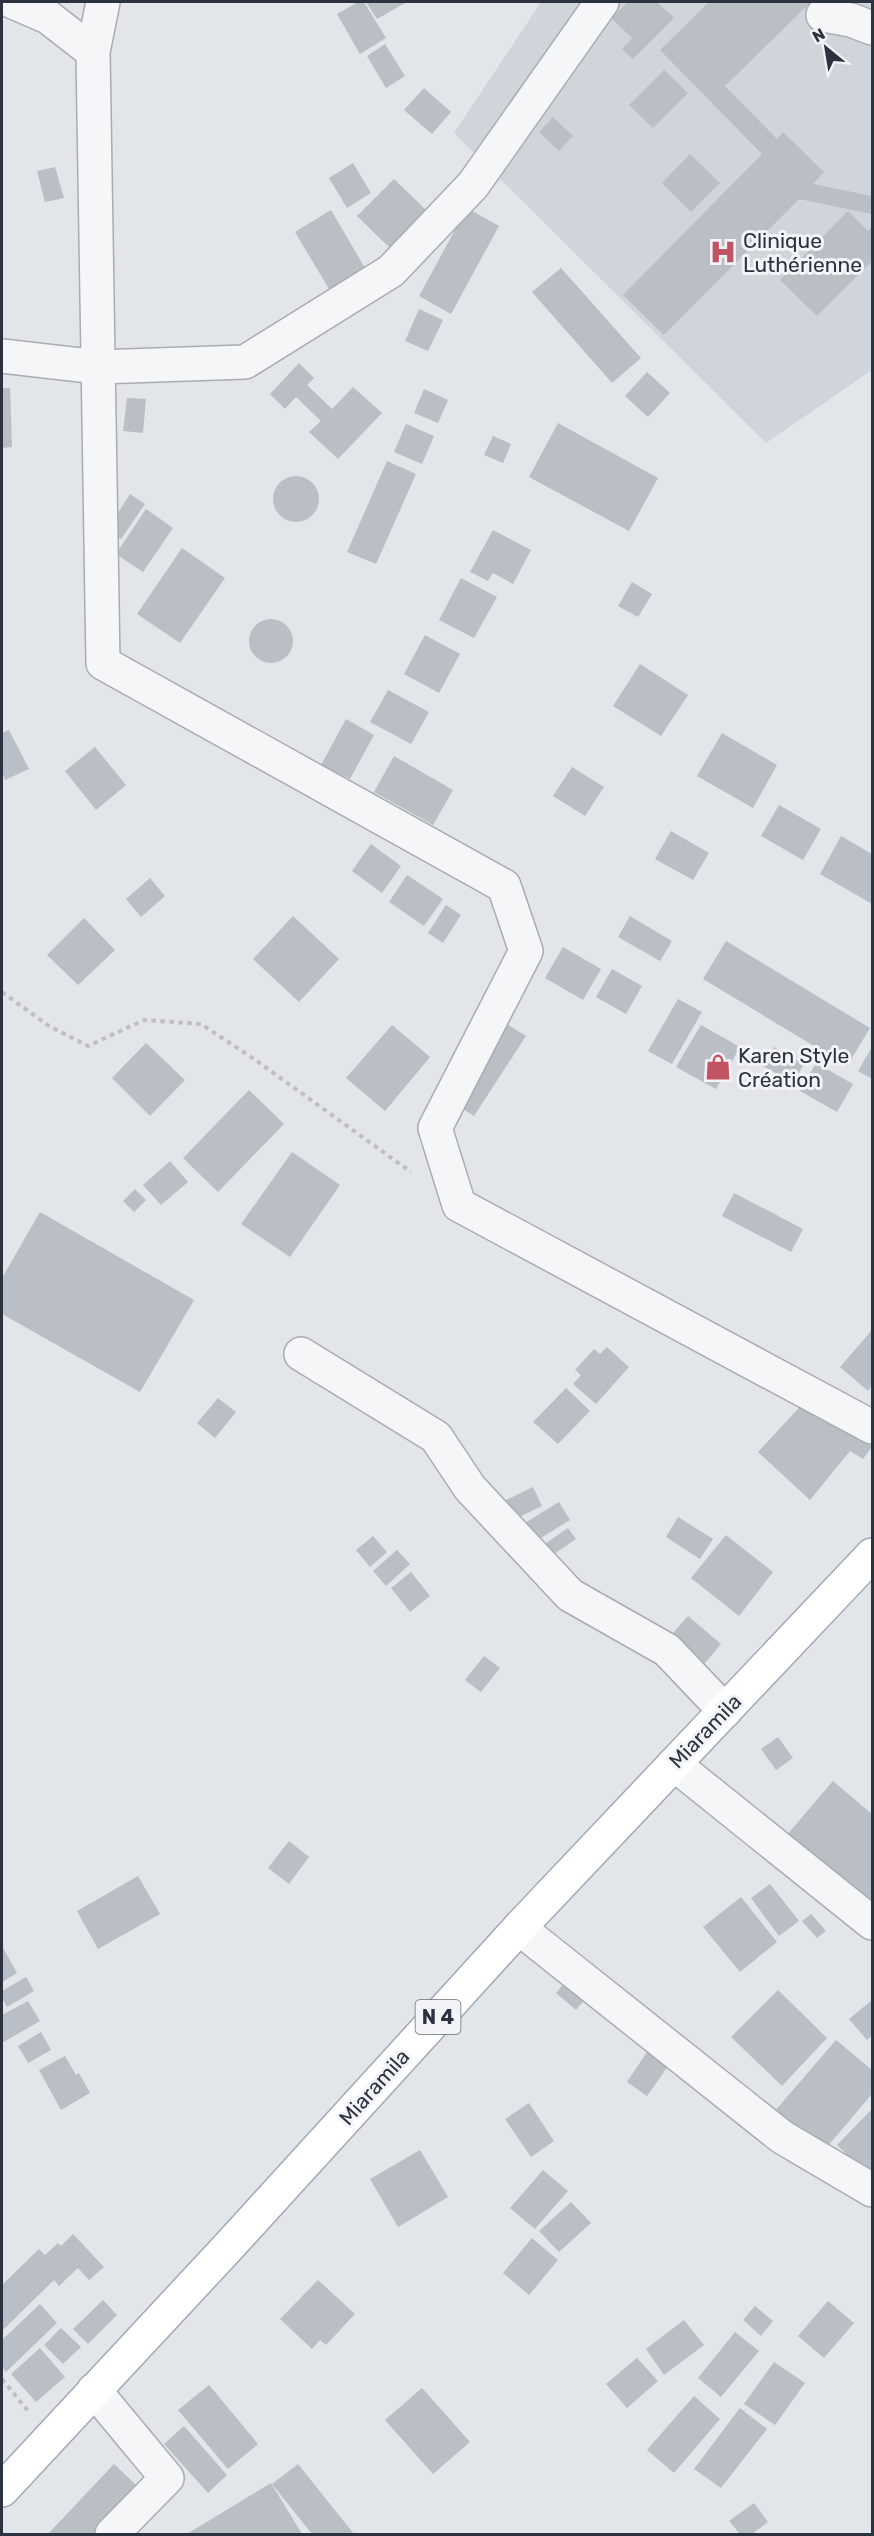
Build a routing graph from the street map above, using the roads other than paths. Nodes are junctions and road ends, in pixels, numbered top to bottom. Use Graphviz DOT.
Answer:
graph roads {
  1 [pos="13,2"];
  2 [pos="103,2"];
  3 [pos="602,2"];
  4 [pos="823,15"];
  5 [pos="873,28"];
  6 [pos="93,52"];
  7 [pos="2,356"];
  8 [pos="98,367"];
  9 [pos="301,1354"];
  10 [pos="873,1427"];
  11 [pos="873,1555"];
  12 [pos="725,1711"];
  13 [pos="674,1764"];
  14 [pos="873,1923"];
  15 [pos="519,1929"];
  16 [pos="873,2190"];
  17 [pos="94,2390"];
  18 [pos="2,2490"];
  19 [pos="112,2535"];
  1 -- 6 [label="street"];
  2 -- 6 [label="street"];
  3 -- 8 [label="street"];
  4 -- 5 [label="street"];
  6 -- 8 [label="street"];
  7 -- 8 [label="street"];
  8 -- 10 [label="street"];
  9 -- 12 [label="street"];
  11 -- 12 [label="main road, Miaramila / N 4"];
  12 -- 13 [label="main road, Miaramila / N 4"];
  13 -- 14 [label="street"];
  13 -- 15 [label="main road, Miaramila / N 4"];
  15 -- 16 [label="street"];
  15 -- 17 [label="main road, Miaramila / N 4"];
  17 -- 18 [label="main road, Miaramila / N 4"];
  17 -- 19 [label="street"];
}
